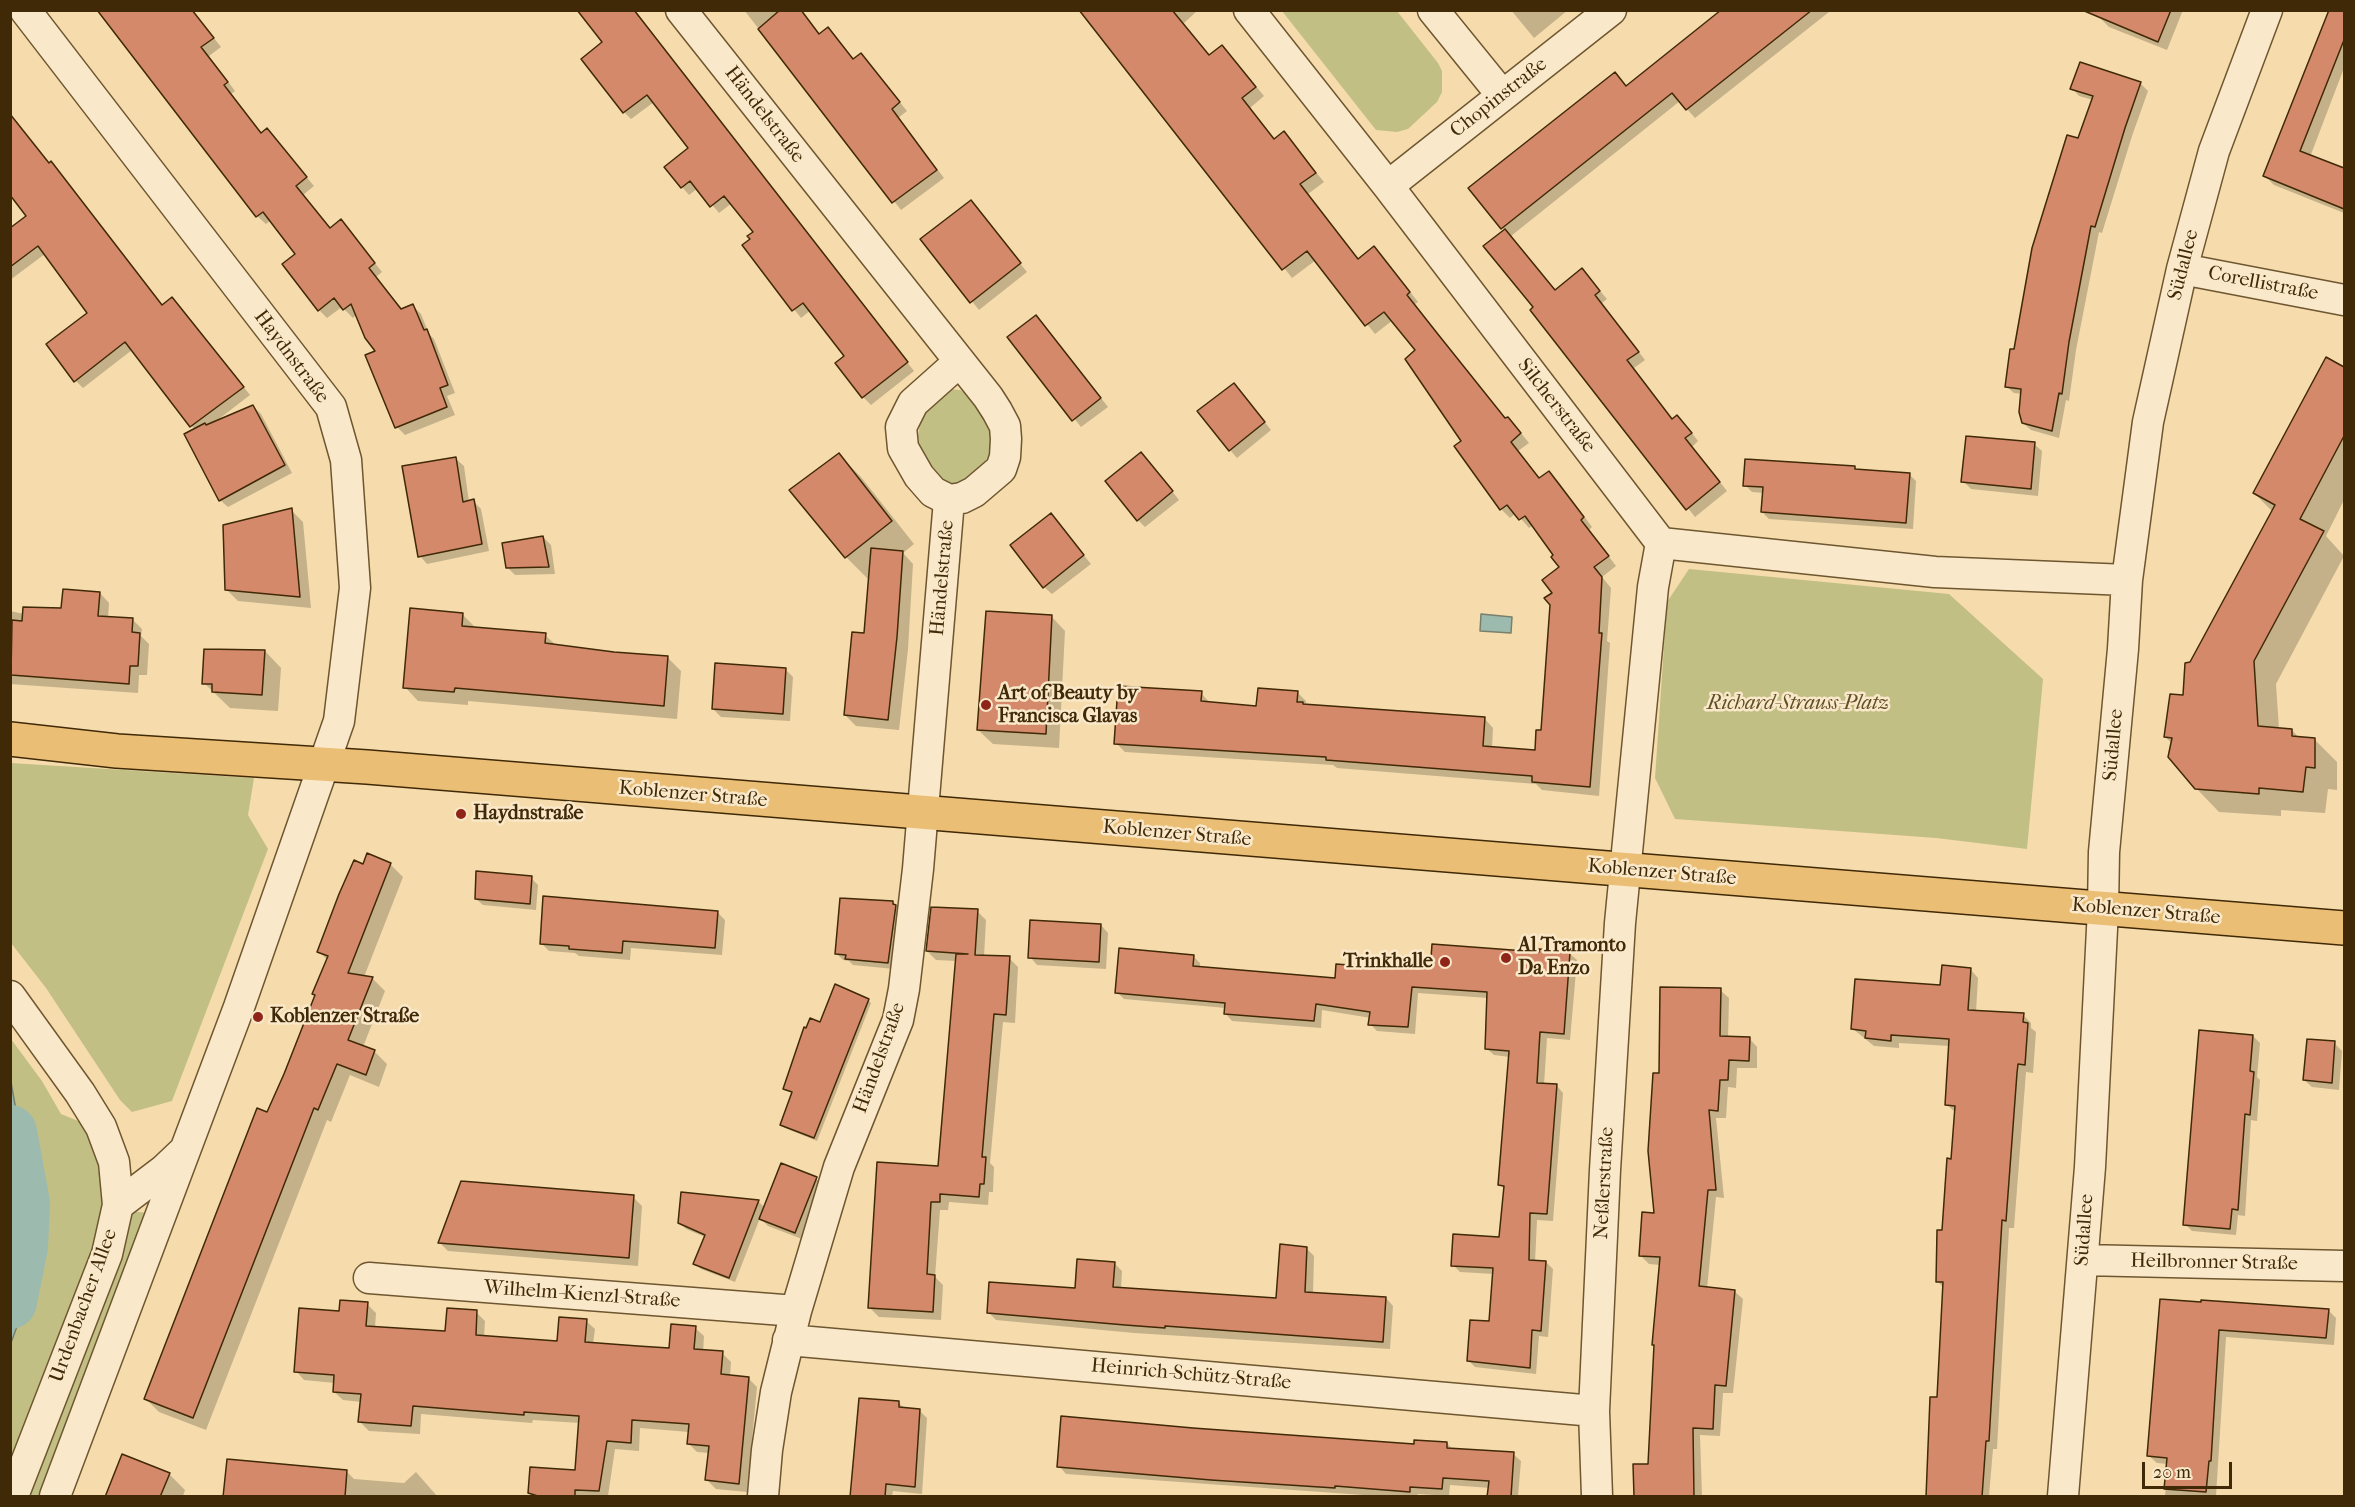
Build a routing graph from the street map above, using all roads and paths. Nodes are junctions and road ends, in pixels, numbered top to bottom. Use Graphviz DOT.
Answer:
graph roads {
  1 [pos="24,10"];
  2 [pos="681,10"];
  3 [pos="1249,10"];
  4 [pos="1433,10"];
  5 [pos="1611,10"];
  6 [pos="2267,10"];
  7 [pos="1502,95"];
  8 [pos="1388,186"];
  9 [pos="2182,269"];
  10 [pos="2344,300"];
  11 [pos="959,362"];
  12 [pos="950,500"];
  13 [pos="1661,543"];
  14 [pos="2127,580"];
  15 [pos="10,739"];
  16 [pos="324,764"];
  17 [pos="922,814"];
  18 [pos="1624,870"];
  19 [pos="2103,909"];
  20 [pos="2344,928"];
  21 [pos="10,996"];
  22 [pos="187,1147"];
  23 [pos="166,1204"];
  24 [pos="118,1205"];
  25 [pos="2083,1260"];
  26 [pos="2344,1266"];
  27 [pos="369,1278"];
  28 [pos="796,1311"];
  29 [pos="789,1340"];
  30 [pos="1594,1411"];
  31 [pos="13,1497"];
  32 [pos="55,1497"];
  33 [pos="763,1497"];
  34 [pos="1597,1497"];
  35 [pos="2063,1497"];
  1 -- 16 [label="street, Haydnstraße"];
  2 -- 11 [label="street, Händelstraße"];
  3 -- 8 [label="street, Silcherstraße"];
  4 -- 7 [label="street"];
  5 -- 7 [label="street, Chopinstraße"];
  6 -- 9 [label="street, Südallee"];
  7 -- 8 [label="street, Chopinstraße"];
  8 -- 13 [label="street, Silcherstraße"];
  9 -- 10 [label="street, Corellistraße"];
  9 -- 14 [label="street, Südallee"];
  11 -- 12 [label="street, Händelstraße"];
  11 -- 12 [label="street, Händelstraße"];
  12 -- 17 [label="street, Händelstraße"];
  13 -- 14 [label="street"];
  13 -- 18 [label="street"];
  14 -- 19 [label="street, Südallee"];
  15 -- 16 [label="main road, Koblenzer Straße"];
  16 -- 17 [label="main road, Koblenzer Straße"];
  16 -- 22 [label="street, Haydnstraße"];
  17 -- 18 [label="main road, Koblenzer Straße"];
  17 -- 28 [label="street, Händelstraße"];
  18 -- 19 [label="main road, Koblenzer Straße"];
  18 -- 30 [label="street, Neßlerstraße"];
  19 -- 20 [label="main road, Koblenzer Straße"];
  19 -- 25 [label="street, Südallee"];
  21 -- 24 [label="street, Urdenbacher Allee"];
  22 -- 23 [label="street, Haydnstraße"];
  22 -- 24 [label="street, Haydnstraße"];
  23 -- 32 [label="street, Urdenbacher Allee"];
  24 -- 31 [label="street, Urdenbacher Allee"];
  25 -- 26 [label="street, Heilbronner Straße"];
  25 -- 35 [label="street, Südallee"];
  27 -- 28 [label="street, Wilhelm-Kienzl-Straße"];
  28 -- 29 [label="street, Händelstraße"];
  29 -- 30 [label="street, Heinrich-Schütz-Straße"];
  29 -- 33 [label="street, Händelstraße"];
  30 -- 34 [label="street, Neßlerstraße"];
}
